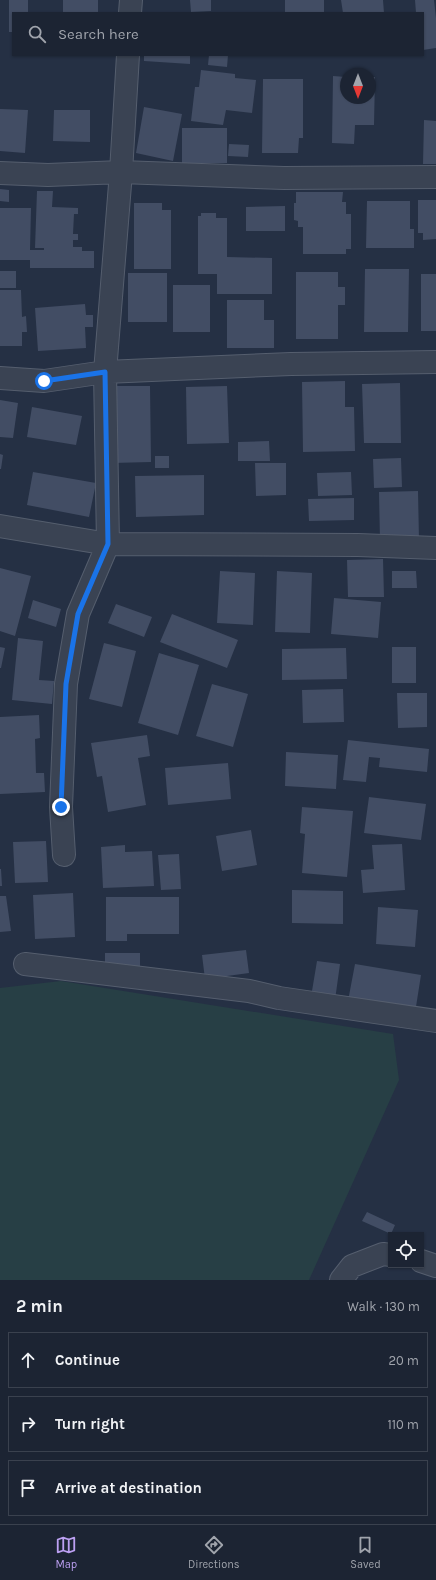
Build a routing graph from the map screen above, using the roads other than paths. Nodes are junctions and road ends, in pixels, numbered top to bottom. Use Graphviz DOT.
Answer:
graph roads {
  1 [pos="131,0"];
  2 [pos="130,12"];
  3 [pos="128,56"];
  4 [pos="121,172"];
  5 [pos="0,173"];
  6 [pos="436,177"];
  7 [pos="436,362"];
  8 [pos="105,372"];
  9 [pos="0,378"];
  10 [pos="0,526"];
  11 [pos="108,544"];
  12 [pos="436,548"];
  13 [pos="64,855"];
  14 [pos="25,964"];
  15 [pos="436,1021"];
  16 [pos="388,1255"];
  17 [pos="424,1262"];
  18 [pos="436,1266"];
  19 [pos="341,1280"];
  1 -- 2 [label="street"];
  3 -- 4 [label="street"];
  4 -- 5 [label="street"];
  4 -- 6 [label="street"];
  4 -- 8 [label="street"];
  7 -- 8 [label="street"];
  8 -- 9 [label="street"];
  8 -- 11 [label="street"];
  10 -- 11 [label="street"];
  11 -- 12 [label="street"];
  11 -- 13 [label="street"];
  14 -- 15 [label="street"];
  16 -- 19 [label="street"];
  17 -- 18 [label="street"];
}
